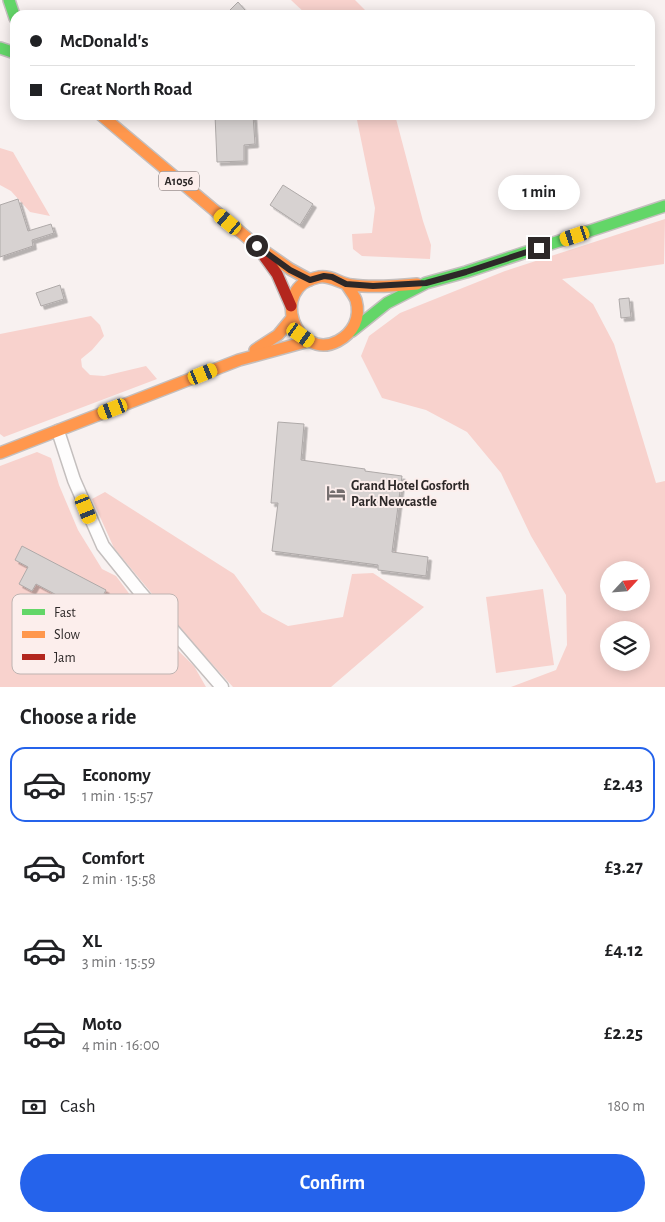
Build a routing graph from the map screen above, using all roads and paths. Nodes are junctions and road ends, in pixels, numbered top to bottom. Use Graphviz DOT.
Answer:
graph roads {
  1 [pos="107,120"];
  2 [pos="665,206"];
  3 [pos="257,246"];
  4 [pos="310,280"];
  5 [pos="426,283"];
  6 [pos="346,284"];
  7 [pos="291,312"];
  8 [pos="352,331"];
  9 [pos="309,341"];
  10 [pos="239,360"];
  11 [pos="58,431"];
  12 [pos="0,453"];
  13 [pos="142,594"];
  14 [pos="178,636"];
  15 [pos="222,687"];
  1 -- 3 [label="main road, A1056"];
  2 -- 5 [label="main road"];
  3 -- 4 [label="main road, A1056"];
  3 -- 7 [label="main road, A1056"];
  4 -- 6 [label="main road"];
  4 -- 7 [label="main road"];
  5 -- 6 [label="main road"];
  5 -- 8 [label="main road"];
  6 -- 8 [label="main road"];
  7 -- 9 [label="main road"];
  7 -- 10 [label="main road"];
  8 -- 9 [label="main road"];
  9 -- 10 [label="main road"];
  10 -- 11 [label="main road"];
  11 -- 12 [label="main road"];
  11 -- 13 [label="street"];
  14 -- 15 [label="street"];
}
